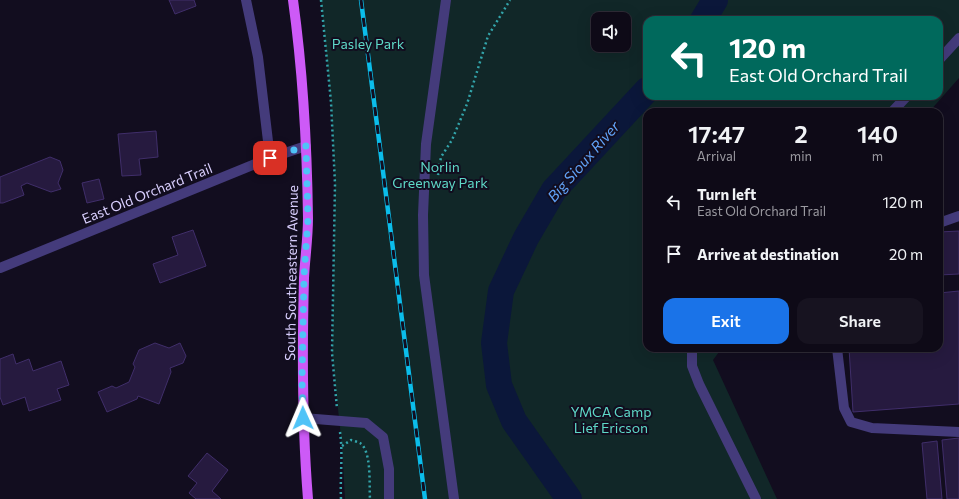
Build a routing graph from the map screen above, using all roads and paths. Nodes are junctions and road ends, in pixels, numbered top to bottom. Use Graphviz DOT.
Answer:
graph roads {
  1 [pos="246,0"];
  2 [pos="294,0"];
  3 [pos="321,0"];
  4 [pos="446,0"];
  5 [pos="510,0"];
  6 [pos="959,38"];
  7 [pos="943,56"];
  8 [pos="903,100"];
  9 [pos="896,108"];
  10 [pos="306,146"];
  11 [pos="270,158"];
  12 [pos="438,178"];
  13 [pos="959,216"];
  14 [pos="943,222"];
  15 [pos="0,268"];
  16 [pos="692,352"];
  17 [pos="837,352"];
  18 [pos="303,418"];
  19 [pos="338,421"];
  20 [pos="959,432"];
  21 [pos="342,446"];
  22 [pos="308,499"];
  23 [pos="341,499"];
  24 [pos="370,499"];
  25 [pos="389,499"];
  26 [pos="454,499"];
  27 [pos="756,499"];
  1 -- 11 [label="street"];
  2 -- 10 [label="main road, South Southeastern Avenue"];
  3 -- 19 [label="path"];
  4 -- 26 [label="street"];
  5 -- 12 [label="path"];
  6 -- 7 [label="street"];
  8 -- 9 [label="street"];
  10 -- 11 [label="street, East Old Orchard Trail"];
  10 -- 18 [label="main road, South Southeastern Avenue"];
  11 -- 15 [label="street, East Old Orchard Trail"];
  13 -- 14 [label="street"];
  16 -- 27 [label="street"];
  17 -- 20 [label="street"];
  18 -- 19 [label="street"];
  18 -- 22 [label="main road, South Southeastern Avenue"];
  19 -- 21 [label="path"];
  19 -- 25 [label="street"];
  21 -- 23 [label="path"];
  21 -- 24 [label="path"];
}
